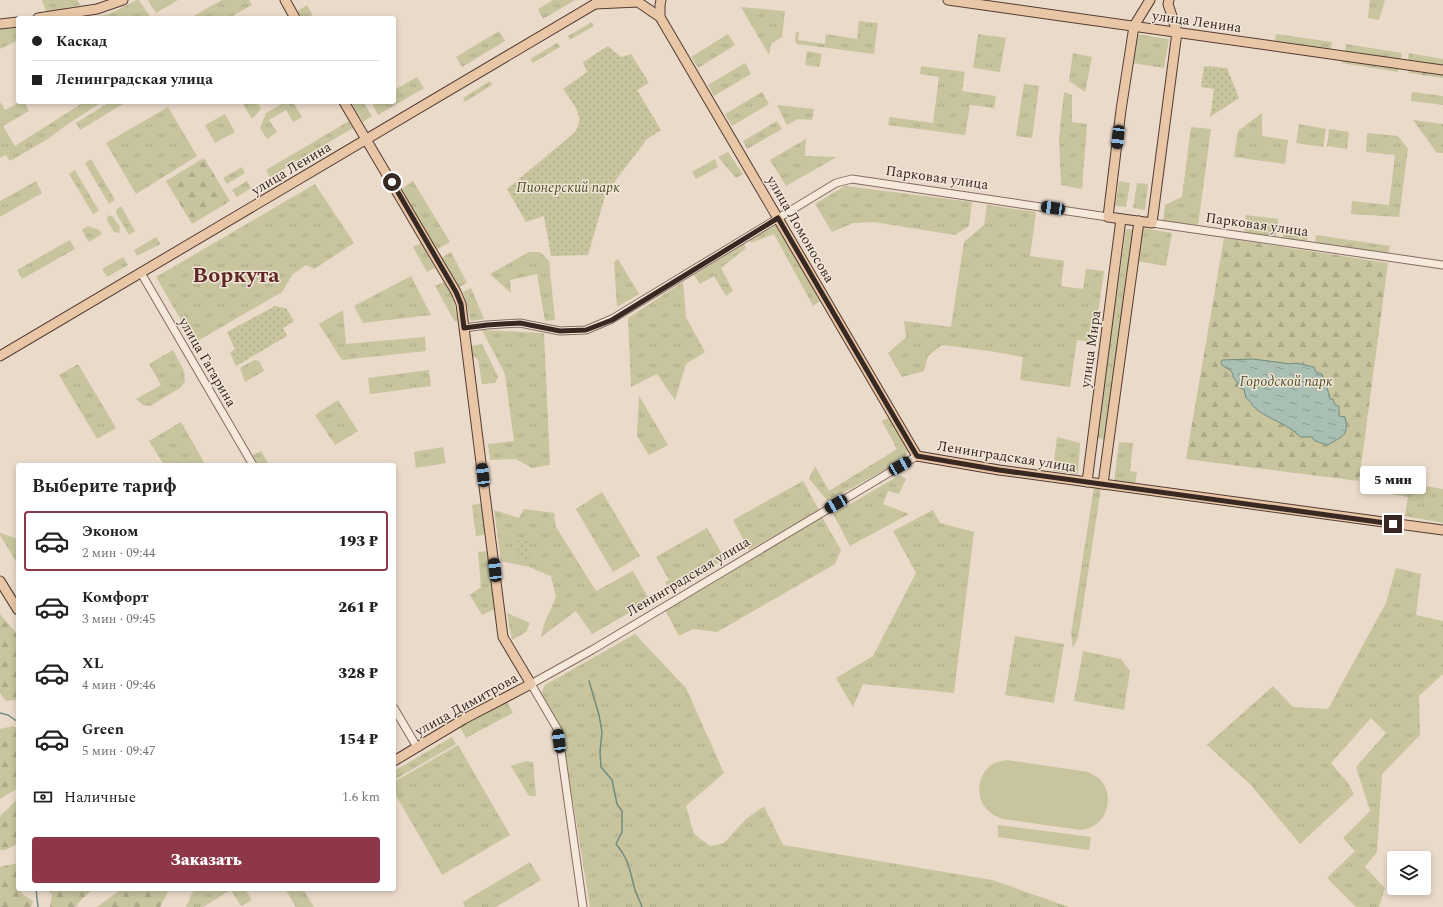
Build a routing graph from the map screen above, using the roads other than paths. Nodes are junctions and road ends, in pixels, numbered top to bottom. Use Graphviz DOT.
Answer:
graph roads {
  1 [pos="123,0"];
  2 [pos="285,0"];
  3 [pos="661,0"];
  4 [pos="948,0"];
  5 [pos="1150,0"];
  6 [pos="1169,0"];
  7 [pos="640,1"];
  8 [pos="598,2"];
  9 [pos="51,16"];
  10 [pos="294,16"];
  11 [pos="660,17"];
  12 [pos="16,22"];
  13 [pos="0,24"];
  14 [pos="1134,26"];
  15 [pos="1177,32"];
  16 [pos="1443,70"];
  17 [pos="345,104"];
  18 [pos="366,140"];
  19 [pos="1108,217"];
  20 [pos="778,218"];
  21 [pos="1121,219"];
  22 [pos="1139,221"];
  23 [pos="1152,223"];
  24 [pos="1443,264"];
  25 [pos="141,273"];
  26 [pos="464,328"];
  27 [pos="0,356"];
  28 [pos="917,456"];
  29 [pos="252,463"];
  30 [pos="1087,482"];
  31 [pos="1103,484"];
  32 [pos="1443,530"];
  33 [pos="0,581"];
  34 [pos="16,607"];
  35 [pos="531,684"];
  36 [pos="396,711"];
  37 [pos="417,747"];
  38 [pos="396,759"];
  39 [pos="583,907"];
  1 -- 9 [label="main road"];
  2 -- 10 [label="main road"];
  3 -- 11 [label="main road"];
  4 -- 14 [label="main road, улица Ленина"];
  5 -- 14 [label="main road"];
  6 -- 15 [label="main road"];
  7 -- 8 [label="main road, улица Ленина"];
  7 -- 11 [label="main road, улица Ломоносова"];
  8 -- 18 [label="main road, улица Ленина"];
  11 -- 20 [label="main road, улица Ломоносова"];
  12 -- 13 [label="main road"];
  14 -- 15 [label="main road, улица Ленина"];
  14 -- 19 [label="main road"];
  15 -- 16 [label="main road, улица Ленина"];
  15 -- 23 [label="main road"];
  17 -- 18 [label="main road"];
  18 -- 25 [label="main road, улица Ленина"];
  18 -- 26 [label="main road"];
  19 -- 20 [label="street, Парковая улица"];
  19 -- 21 [label="main road, Парковая улица"];
  20 -- 26 [label="street, Парковая улица"];
  20 -- 28 [label="main road, улица Ломоносова"];
  21 -- 22 [label="main road, Парковая улица"];
  21 -- 30 [label="main road, улица Мира"];
  22 -- 23 [label="main road, Парковая улица"];
  22 -- 31 [label="main road"];
  23 -- 24 [label="street, Парковая улица"];
  25 -- 27 [label="main road, улица Ленина"];
  25 -- 29 [label="street, улица Гагарина"];
  26 -- 35 [label="main road"];
  28 -- 30 [label="main road, Ленинградская улица"];
  28 -- 35 [label="street, Ленинградская улица"];
  30 -- 31 [label="main road, Ленинградская улица"];
  31 -- 32 [label="main road, Ленинградская улица"];
  33 -- 34 [label="main road"];
  35 -- 37 [label="main road, улица Димитрова"];
  35 -- 39 [label="street"];
  36 -- 37 [label="street"];
  37 -- 38 [label="main road, улица Димитрова"];
}
